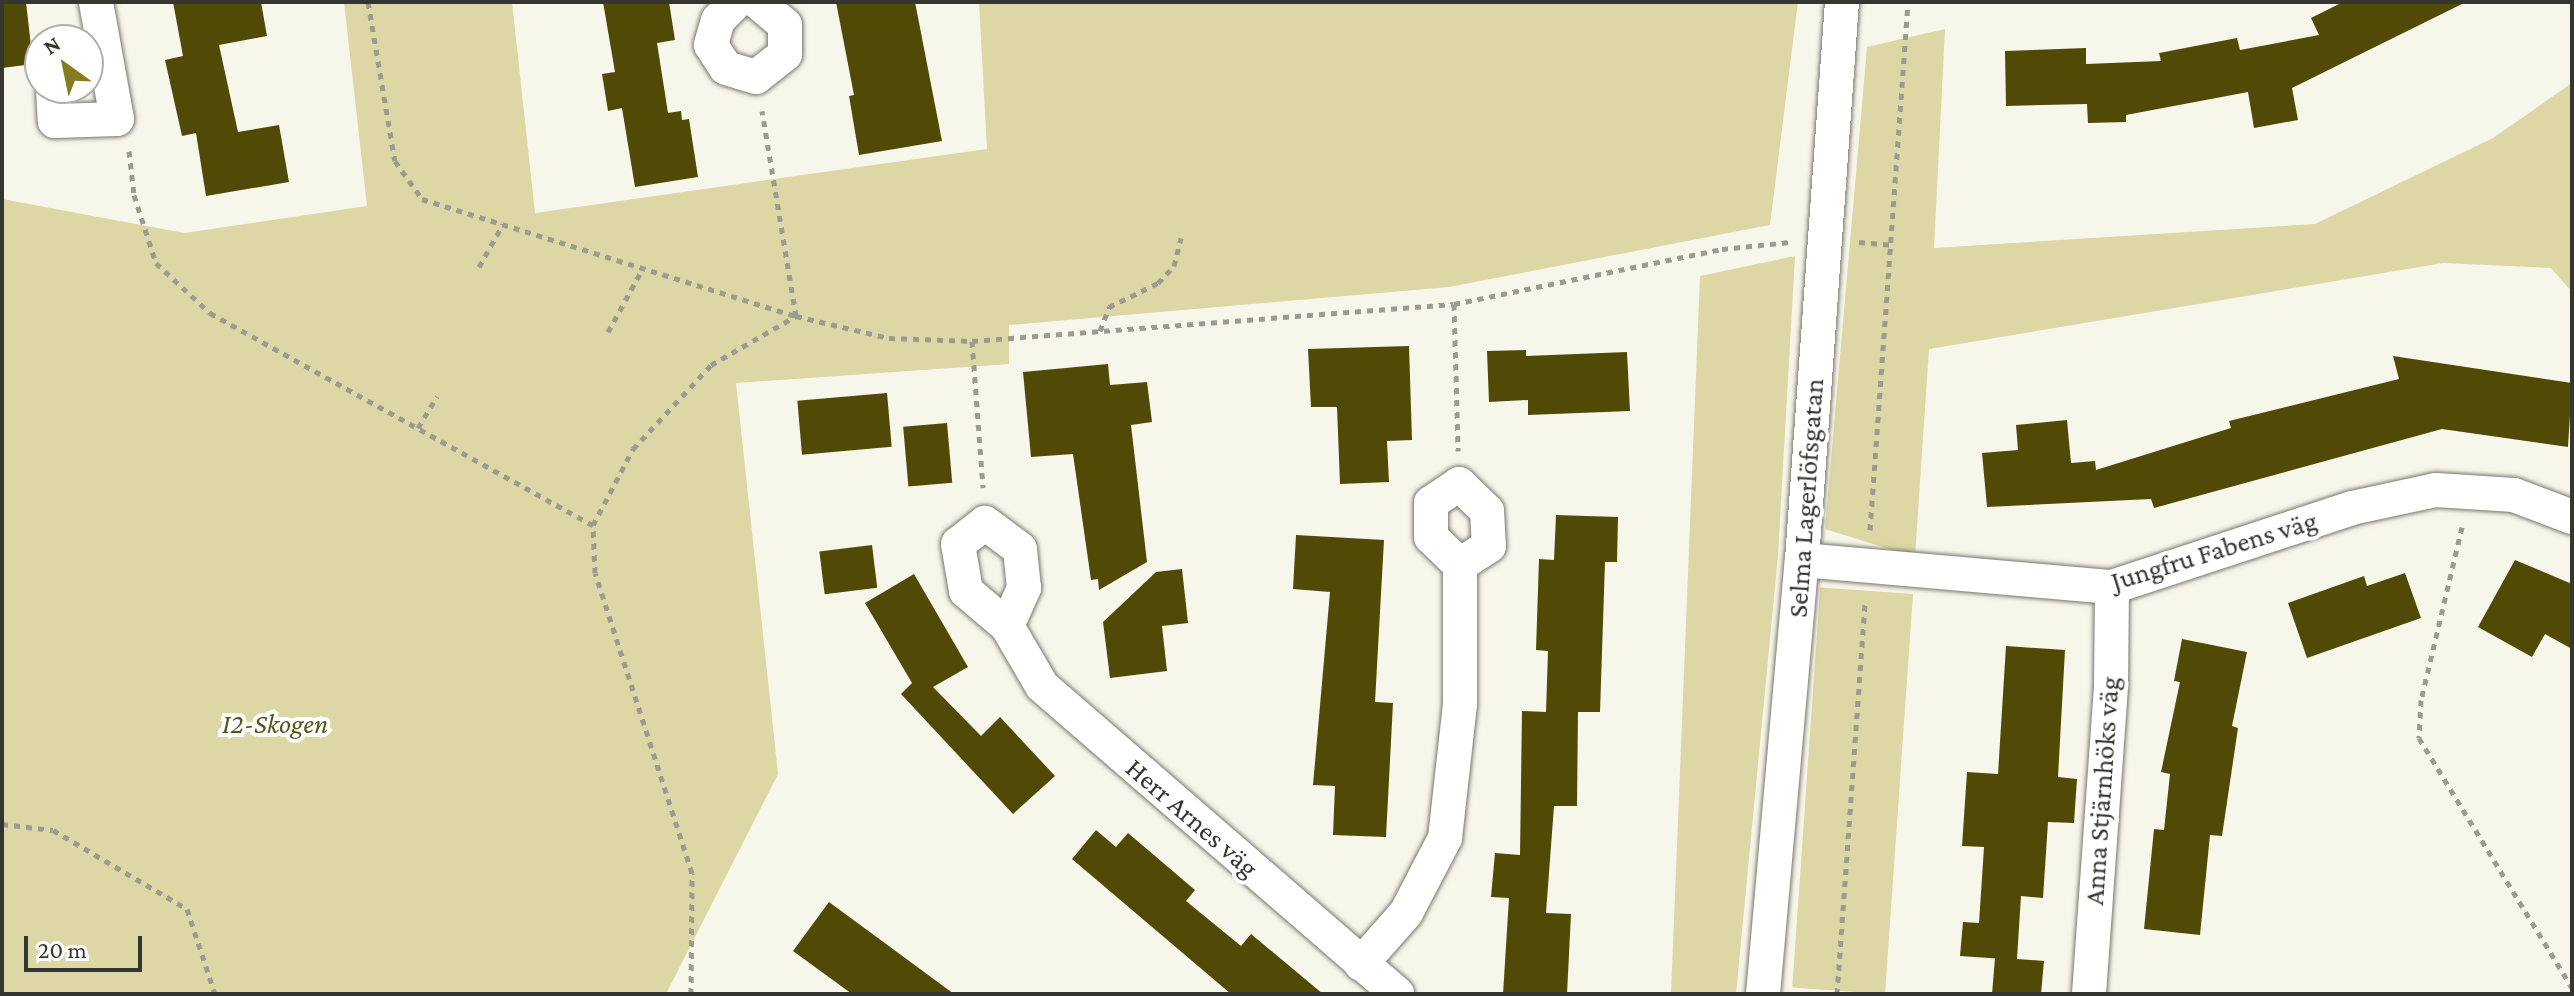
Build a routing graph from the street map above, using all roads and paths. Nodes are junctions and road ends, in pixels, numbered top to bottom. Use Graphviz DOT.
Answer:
graph roads {
  1 [pos="368,2"];
  2 [pos="736,2"];
  3 [pos="758,2"];
  4 [pos="1842,2"];
  5 [pos="1908,2"];
  6 [pos="90,23"];
  7 [pos="756,77"];
  8 [pos="54,104"];
  9 [pos="117,119"];
  10 [pos="503,224"];
  11 [pos="1181,238"];
  12 [pos="1824,239"];
  13 [pos="1894,245"];
  14 [pos="479,267"];
  15 [pos="643,268"];
  16 [pos="1454,304"];
  17 [pos="796,316"];
  18 [pos="1100,331"];
  19 [pos="608,332"];
  20 [pos="972,341"];
  21 [pos="437,396"];
  22 [pos="418,428"];
  23 [pos="1459,484"];
  24 [pos="2470,491"];
  25 [pos="2572,517"];
  26 [pos="985,523"];
  27 [pos="593,525"];
  28 [pos="1802,560"];
  29 [pos="1460,565"];
  30 [pos="1867,565"];
  31 [pos="2112,587"];
  32 [pos="1007,626"];
  33 [pos="2,824"];
  34 [pos="1361,964"];
  35 [pos="2572,988"];
  36 [pos="215,994"];
  37 [pos="691,994"];
  38 [pos="1397,994"];
  39 [pos="1763,994"];
  40 [pos="1837,994"];
  41 [pos="2089,994"];
  1 -- 10 [label="path"];
  2 -- 7 [label="street"];
  3 -- 7 [label="street"];
  4 -- 12 [label="street, Selma Lagerlöfsgatan"];
  5 -- 13 [label="path"];
  6 -- 9 [label="street"];
  7 -- 17 [label="path"];
  8 -- 9 [label="street"];
  9 -- 22 [label="path"];
  10 -- 14 [label="path"];
  10 -- 15 [label="path"];
  11 -- 18 [label="path"];
  12 -- 13 [label="path"];
  12 -- 16 [label="path"];
  12 -- 28 [label="street, Selma Lagerlöfsgatan"];
  13 -- 30 [label="path"];
  15 -- 17 [label="path"];
  15 -- 19 [label="path"];
  16 -- 18 [label="path"];
  16 -- 23 [label="path"];
  17 -- 20 [label="path"];
  17 -- 27 [label="path"];
  18 -- 20 [label="path"];
  20 -- 26 [label="path"];
  21 -- 22 [label="path"];
  22 -- 27 [label="path"];
  23 -- 29 [label="street"];
  23 -- 29 [label="street"];
  24 -- 25 [label="street, Jungfru Fabens väg"];
  24 -- 31 [label="street, Jungfru Fabens väg"];
  24 -- 35 [label="path"];
  26 -- 32 [label="street"];
  26 -- 32 [label="street, Herr Arnes väg"];
  27 -- 37 [label="path"];
  28 -- 30 [label="street, Jungfru Fabens väg"];
  28 -- 39 [label="street, Selma Lagerlöfsgatan"];
  29 -- 34 [label="street"];
  30 -- 31 [label="street, Jungfru Fabens väg"];
  30 -- 40 [label="path"];
  31 -- 41 [label="street, Anna Stjärnhöks väg"];
  32 -- 34 [label="street, Herr Arnes väg"];
  33 -- 36 [label="path"];
  34 -- 38 [label="street, Herr Arnes väg"];
}
